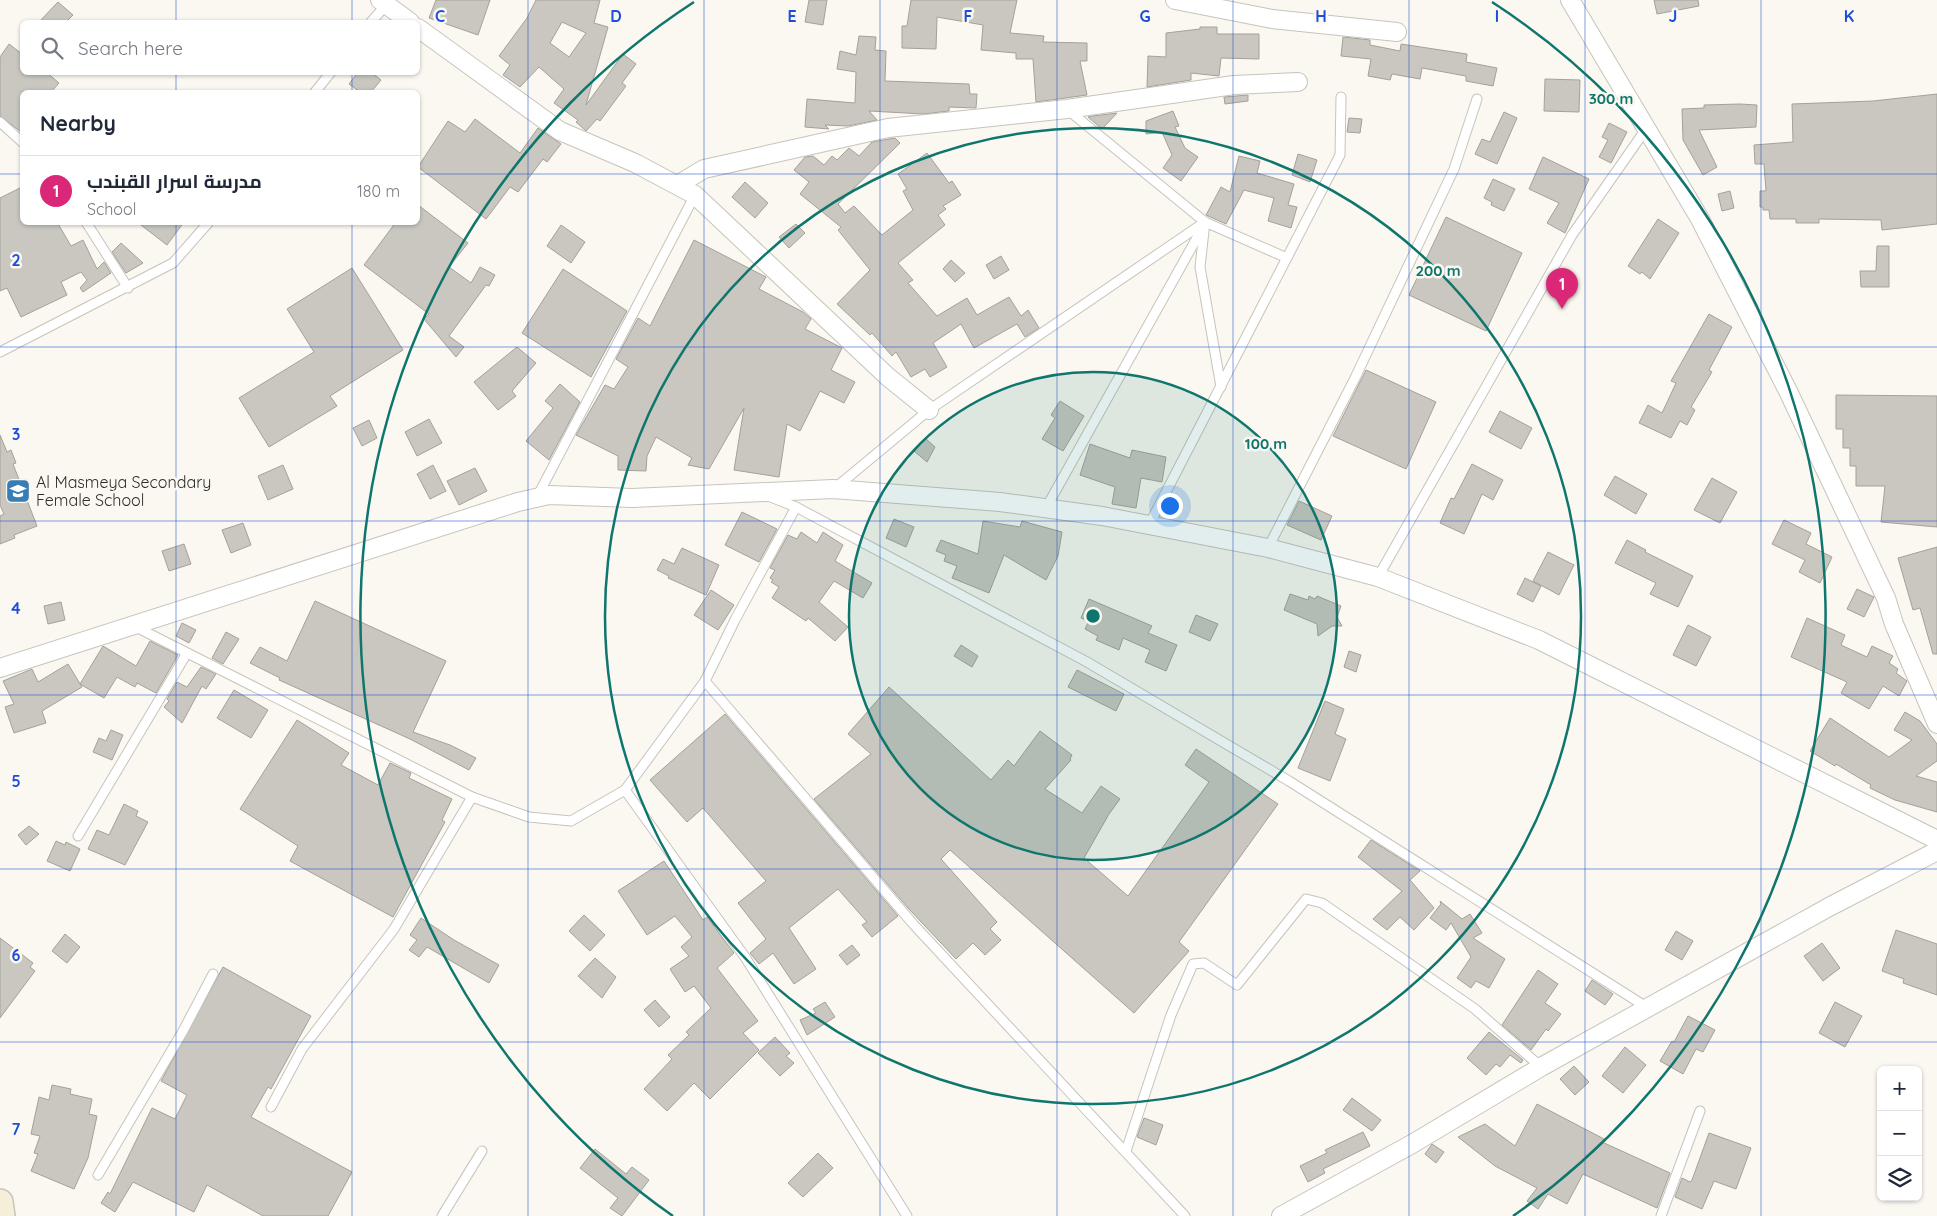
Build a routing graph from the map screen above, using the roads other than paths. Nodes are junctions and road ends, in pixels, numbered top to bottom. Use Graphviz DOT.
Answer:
graph roads {
  1 [pos="1175,0"];
  2 [pos="1570,0"];
  3 [pos="383,2"];
  4 [pos="372,20"];
  5 [pos="407,20"];
  6 [pos="420,29"];
  7 [pos="1397,32"];
  8 [pos="328,75"];
  9 [pos="1298,82"];
  10 [pos="316,90"];
  11 [pos="1341,97"];
  12 [pos="1477,99"];
  13 [pos="1068,109"];
  14 [pos="0,122"];
  15 [pos="1646,129"];
  16 [pos="20,140"];
  17 [pos="679,184"];
  18 [pos="695,195"];
  19 [pos="1205,222"];
  20 [pos="88,225"];
  21 [pos="206,225"];
  22 [pos="1287,258"];
  23 [pos="128,288"];
  24 [pos="0,352"];
  25 [pos="1222,388"];
  26 [pos="929,410"];
  27 [pos="833,490"];
  28 [pos="755,491"];
  29 [pos="537,497"];
  30 [pos="796,507"];
  31 [pos="1046,508"];
  32 [pos="1149,525"];
  33 [pos="1268,548"];
  34 [pos="1378,577"];
  35 [pos="131,625"];
  36 [pos="187,653"];
  37 [pos="0,668"];
  38 [pos="705,682"];
  39 [pos="1937,724"];
  40 [pos="626,790"];
  41 [pos="472,797"];
  42 [pos="78,836"];
  43 [pos="1937,840"];
  44 [pos="1937,851"];
  45 [pos="213,974"];
  46 [pos="1649,1008"];
  47 [pos="1541,1067"];
  48 [pos="271,1107"];
  49 [pos="1700,1110"];
  50 [pos="482,1151"];
  51 [pos="1126,1151"];
  52 [pos="98,1175"];
  53 [pos="0,1202"];
  54 [pos="2,1216"];
  55 [pos="442,1216"];
  56 [pos="907,1216"];
  57 [pos="1185,1216"];
  58 [pos="1281,1216"];
  59 [pos="1661,1216"];
  1 -- 7 [label="street"];
  2 -- 15 [label="street"];
  3 -- 4 [label="lane"];
  3 -- 5 [label="street"];
  6 -- 17 [label="street"];
  8 -- 10 [label="lane"];
  9 -- 13 [label="street"];
  11 -- 22 [label="lane"];
  12 -- 33 [label="lane"];
  13 -- 17 [label="street"];
  13 -- 19 [label="lane"];
  14 -- 16 [label="lane"];
  15 -- 34 [label="lane"];
  15 -- 39 [label="street"];
  17 -- 18 [label="street"];
  18 -- 26 [label="street"];
  18 -- 29 [label="lane"];
  19 -- 22 [label="lane"];
  19 -- 25 [label="lane"];
  19 -- 26 [label="lane"];
  19 -- 31 [label="lane"];
  20 -- 23 [label="lane"];
  21 -- 23 [label="lane"];
  22 -- 25 [label="lane"];
  23 -- 24 [label="lane"];
  25 -- 32 [label="lane"];
  26 -- 27 [label="lane"];
  27 -- 28 [label="street"];
  27 -- 31 [label="street"];
  28 -- 29 [label="street"];
  28 -- 30 [label="lane"];
  29 -- 35 [label="street"];
  30 -- 38 [label="lane"];
  30 -- 46 [label="lane"];
  31 -- 32 [label="street"];
  32 -- 33 [label="street"];
  33 -- 34 [label="street"];
  34 -- 43 [label="street"];
  35 -- 36 [label="lane"];
  35 -- 37 [label="street"];
  36 -- 41 [label="lane"];
  36 -- 42 [label="lane"];
  38 -- 40 [label="lane"];
  38 -- 51 [label="lane"];
  40 -- 41 [label="lane"];
  40 -- 56 [label="lane"];
  41 -- 48 [label="lane"];
  44 -- 46 [label="street"];
  45 -- 52 [label="lane"];
  46 -- 47 [label="street"];
  47 -- 51 [label="lane"];
  47 -- 58 [label="street"];
  49 -- 59 [label="lane"];
  50 -- 55 [label="lane"];
  51 -- 57 [label="lane"];
  53 -- 54 [label="main road"];
}
